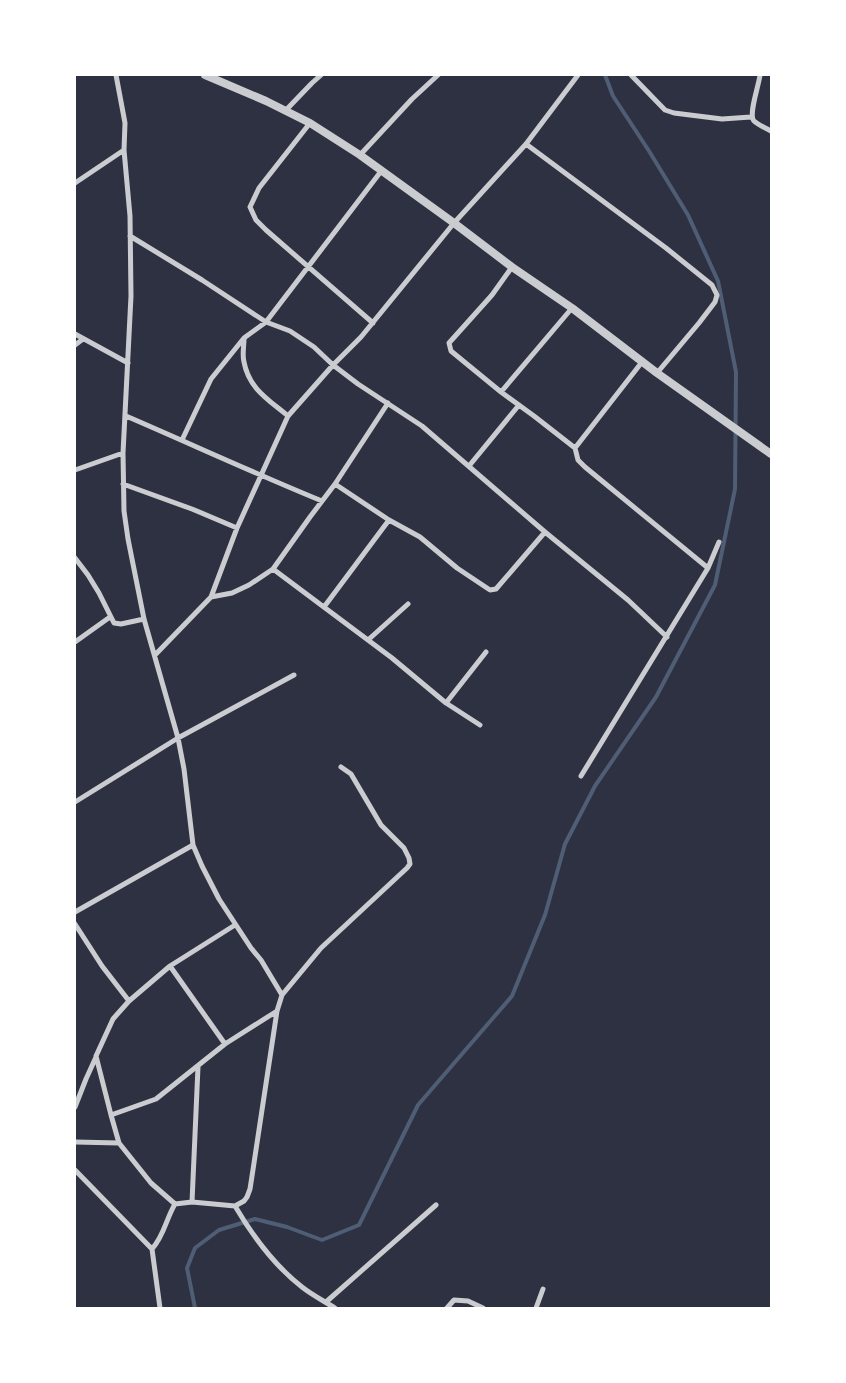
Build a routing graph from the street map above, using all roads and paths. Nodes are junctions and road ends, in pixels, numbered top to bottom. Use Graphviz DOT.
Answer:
graph roads {
  1 [pos="116,75"];
  2 [pos="205,75"];
  3 [pos="321,75"];
  4 [pos="438,75"];
  5 [pos="578,75"];
  6 [pos="631,75"];
  7 [pos="760,75"];
  8 [pos="216,77"];
  9 [pos="286,110"];
  10 [pos="751,117"];
  11 [pos="310,123"];
  12 [pos="771,131"];
  13 [pos="526,144"];
  14 [pos="124,150"];
  15 [pos="360,155"];
  16 [pos="382,170"];
  17 [pos="75,183"];
  18 [pos="454,223"];
  19 [pos="130,236"];
  20 [pos="308,266"];
  21 [pos="512,267"];
  22 [pos="572,308"];
  23 [pos="266,322"];
  24 [pos="373,323"];
  25 [pos="75,334"];
  26 [pos="244,338"];
  27 [pos="83,339"];
  28 [pos="75,346"];
  29 [pos="642,362"];
  30 [pos="128,363"];
  31 [pos="333,365"];
  32 [pos="657,373"];
  33 [pos="501,392"];
  34 [pos="388,402"];
  35 [pos="519,405"];
  36 [pos="126,416"];
  37 [pos="288,416"];
  38 [pos="182,440"];
  39 [pos="575,448"];
  40 [pos="124,453"];
  41 [pos="771,454"];
  42 [pos="469,466"];
  43 [pos="75,470"];
  44 [pos="260,476"];
  45 [pos="123,484"];
  46 [pos="335,484"];
  47 [pos="322,501"];
  48 [pos="389,520"];
  49 [pos="237,528"];
  50 [pos="545,532"];
  51 [pos="719,542"];
  52 [pos="75,558"];
  53 [pos="273,568"];
  54 [pos="708,568"];
  55 [pos="211,597"];
  56 [pos="408,604"];
  57 [pos="324,606"];
  58 [pos="110,617"];
  59 [pos="144,619"];
  60 [pos="667,637"];
  61 [pos="368,640"];
  62 [pos="75,642"];
  63 [pos="486,652"];
  64 [pos="155,655"];
  65 [pos="294,674"];
  66 [pos="446,703"];
  67 [pos="480,725"];
  68 [pos="178,738"];
  69 [pos="342,766"];
  70 [pos="581,776"];
  71 [pos="75,802"];
  72 [pos="193,845"];
  73 [pos="75,912"];
  74 [pos="75,924"];
  75 [pos="236,925"];
  76 [pos="170,966"];
  77 [pos="282,995"];
  78 [pos="129,1001"];
  79 [pos="277,1011"];
  80 [pos="225,1044"];
  81 [pos="96,1056"];
  82 [pos="198,1067"];
  83 [pos="75,1107"];
  84 [pos="112,1115"];
  85 [pos="75,1142"];
  86 [pos="119,1144"];
  87 [pos="75,1170"];
  88 [pos="192,1202"];
  89 [pos="174,1204"];
  90 [pos="436,1205"];
  91 [pos="236,1206"];
  92 [pos="152,1249"];
  93 [pos="543,1289"];
  94 [pos="326,1302"];
  95 [pos="160,1308"];
  96 [pos="335,1308"];
  97 [pos="446,1308"];
  98 [pos="483,1308"];
  99 [pos="536,1308"];
  1 -- 14 [label="street"];
  2 -- 8 [label="street"];
  3 -- 9 [label="street"];
  4 -- 15 [label="street"];
  5 -- 13 [label="street"];
  6 -- 10 [label="street"];
  7 -- 10 [label="street"];
  8 -- 9 [label="street"];
  9 -- 11 [label="street"];
  10 -- 12 [label="street"];
  11 -- 15 [label="street"];
  11 -- 20 [label="street"];
  13 -- 18 [label="street"];
  13 -- 32 [label="street"];
  14 -- 17 [label="street"];
  14 -- 19 [label="street"];
  15 -- 16 [label="street"];
  16 -- 18 [label="street"];
  16 -- 20 [label="street"];
  18 -- 21 [label="street"];
  18 -- 24 [label="street"];
  19 -- 23 [label="street"];
  19 -- 30 [label="street"];
  20 -- 23 [label="street"];
  20 -- 24 [label="street"];
  21 -- 22 [label="street"];
  21 -- 33 [label="street"];
  22 -- 29 [label="street"];
  22 -- 33 [label="street"];
  23 -- 26 [label="street"];
  23 -- 31 [label="street"];
  24 -- 31 [label="street"];
  25 -- 27 [label="street"];
  26 -- 37 [label="street"];
  26 -- 38 [label="street"];
  27 -- 28 [label="street"];
  27 -- 30 [label="street"];
  29 -- 32 [label="street"];
  29 -- 39 [label="street"];
  30 -- 36 [label="street"];
  31 -- 34 [label="street"];
  31 -- 37 [label="street"];
  32 -- 41 [label="street"];
  33 -- 35 [label="street"];
  34 -- 42 [label="street"];
  34 -- 46 [label="street"];
  35 -- 39 [label="street"];
  35 -- 42 [label="street"];
  36 -- 38 [label="street"];
  36 -- 40 [label="street"];
  37 -- 44 [label="street"];
  38 -- 44 [label="street"];
  39 -- 54 [label="street"];
  40 -- 43 [label="street"];
  40 -- 45 [label="street"];
  42 -- 50 [label="street"];
  44 -- 47 [label="street"];
  44 -- 49 [label="street"];
  45 -- 49 [label="street"];
  45 -- 59 [label="street"];
  46 -- 47 [label="street"];
  46 -- 48 [label="street"];
  47 -- 53 [label="street"];
  48 -- 50 [label="street"];
  48 -- 57 [label="street"];
  49 -- 55 [label="street"];
  50 -- 60 [label="street"];
  51 -- 54 [label="street"];
  52 -- 58 [label="street"];
  53 -- 55 [label="street"];
  53 -- 57 [label="street"];
  54 -- 60 [label="street"];
  55 -- 64 [label="street"];
  56 -- 61 [label="street"];
  57 -- 61 [label="street"];
  58 -- 59 [label="street"];
  58 -- 62 [label="street"];
  59 -- 64 [label="street"];
  60 -- 70 [label="street"];
  61 -- 66 [label="street"];
  63 -- 66 [label="street"];
  64 -- 68 [label="street"];
  65 -- 68 [label="street"];
  66 -- 67 [label="street"];
  68 -- 71 [label="street"];
  68 -- 72 [label="street"];
  69 -- 77 [label="street"];
  72 -- 73 [label="street"];
  72 -- 75 [label="street"];
  74 -- 78 [label="street"];
  75 -- 76 [label="street"];
  75 -- 77 [label="street"];
  76 -- 78 [label="street"];
  76 -- 80 [label="street"];
  77 -- 79 [label="street"];
  78 -- 81 [label="street"];
  79 -- 80 [label="street"];
  79 -- 91 [label="street"];
  80 -- 82 [label="street"];
  81 -- 83 [label="street"];
  81 -- 84 [label="street"];
  82 -- 84 [label="street"];
  82 -- 88 [label="street"];
  84 -- 86 [label="street"];
  85 -- 86 [label="street"];
  86 -- 89 [label="street"];
  87 -- 92 [label="street"];
  88 -- 89 [label="street"];
  88 -- 91 [label="street"];
  89 -- 92 [label="street"];
  90 -- 94 [label="street"];
  91 -- 94 [label="street"];
  92 -- 95 [label="street"];
  93 -- 99 [label="street"];
  94 -- 96 [label="street"];
  97 -- 98 [label="street"];
}
